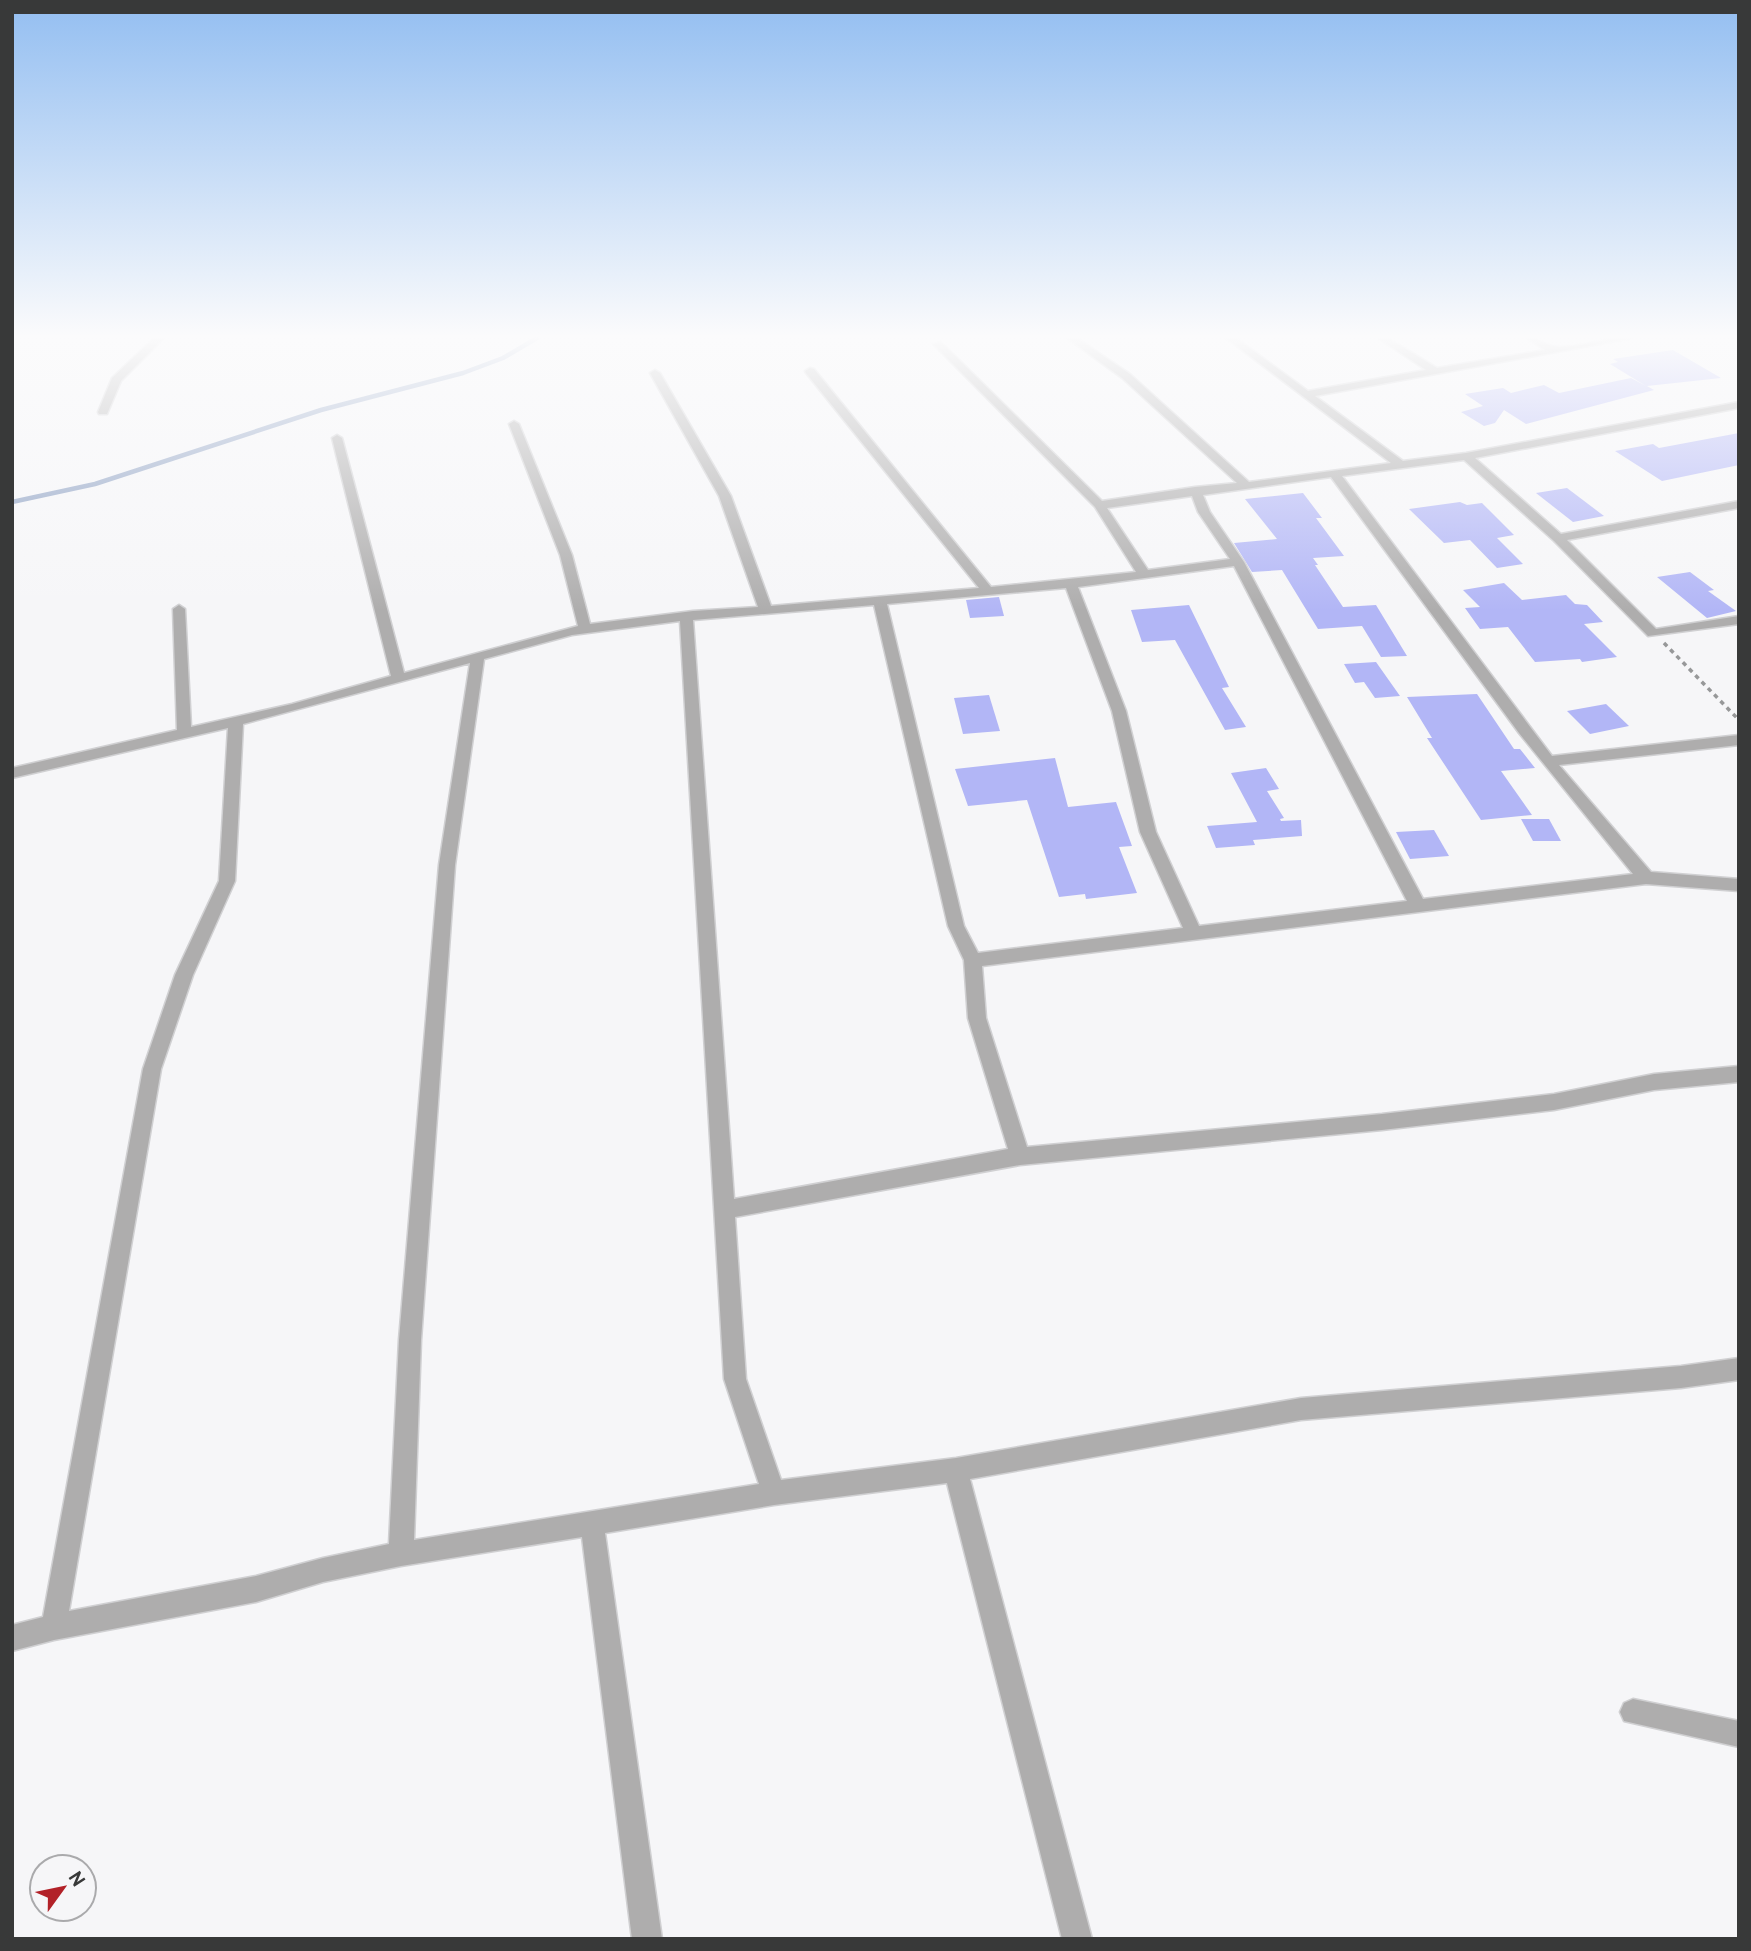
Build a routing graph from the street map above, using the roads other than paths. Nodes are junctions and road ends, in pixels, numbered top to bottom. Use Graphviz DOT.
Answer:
graph roads {
  1 [pos="516,429"];
  2 [pos="687,429"];
  3 [pos="857,429"];
  4 [pos="1023,429"];
  5 [pos="1184,429"];
  6 [pos="1354,429"];
  7 [pos="1610,429"];
  8 [pos="337,438"];
  9 [pos="1466,456"];
  10 [pos="1400,464"];
  11 [pos="1333,472"];
  12 [pos="1245,484"];
  13 [pos="1195,491"];
  14 [pos="1739,504"];
  15 [pos="1099,505"];
  16 [pos="1558,538"];
  17 [pos="1238,562"];
  18 [pos="1144,574"];
  19 [pos="1071,584"];
  20 [pos="988,591"];
  21 [pos="880,601"];
  22 [pos="179,609"];
  23 [pos="766,610"];
  24 [pos="693,615"];
  25 [pos="1739,620"];
  26 [pos="585,629"];
  27 [pos="478,657"];
  28 [pos="399,679"];
  29 [pos="236,721"];
  30 [pos="184,733"];
  31 [pos="1739,740"];
  32 [pos="1548,761"];
  33 [pos="12,773"];
  34 [pos="1646,878"];
  35 [pos="1739,885"];
  36 [pos="1417,904"];
  37 [pos="1193,932"];
  38 [pos="973,960"];
  39 [pos="1739,1074"];
  40 [pos="1020,1156"];
  41 [pos="723,1210"];
  42 [pos="1739,1369"];
  43 [pos="956,1469"];
  44 [pos="774,1493"];
  45 [pos="592,1523"];
  46 [pos="401,1554"];
  47 [pos="54,1627"];
  48 [pos="12,1638"];
  49 [pos="1633,1712"];
  50 [pos="1739,1734"];
  51 [pos="647,1939"];
  52 [pos="1077,1939"];
  1 -- 26 [label="street"];
  2 -- 23 [label="street"];
  3 -- 20 [label="street"];
  4 -- 15 [label="street"];
  5 -- 12 [label="street"];
  6 -- 10 [label="street"];
  7 -- 9 [label="street"];
  8 -- 28 [label="street"];
  9 -- 10 [label="street"];
  9 -- 16 [label="street"];
  10 -- 11 [label="street"];
  11 -- 12 [label="street"];
  11 -- 32 [label="street"];
  12 -- 13 [label="street"];
  13 -- 15 [label="street"];
  13 -- 17 [label="street"];
  14 -- 16 [label="street"];
  15 -- 18 [label="street"];
  16 -- 25 [label="street"];
  17 -- 18 [label="street"];
  17 -- 36 [label="street"];
  18 -- 19 [label="street"];
  19 -- 20 [label="street"];
  19 -- 37 [label="street"];
  20 -- 21 [label="street"];
  21 -- 23 [label="street"];
  21 -- 38 [label="street"];
  22 -- 30 [label="street"];
  23 -- 24 [label="street"];
  24 -- 26 [label="street"];
  24 -- 41 [label="street"];
  26 -- 27 [label="street"];
  27 -- 28 [label="street"];
  27 -- 46 [label="street"];
  28 -- 29 [label="street"];
  29 -- 30 [label="street"];
  29 -- 47 [label="street"];
  30 -- 33 [label="street"];
  31 -- 32 [label="street"];
  32 -- 34 [label="street"];
  34 -- 35 [label="street"];
  34 -- 36 [label="street"];
  36 -- 37 [label="street"];
  37 -- 38 [label="street"];
  38 -- 40 [label="street"];
  39 -- 40 [label="street"];
  40 -- 41 [label="street"];
  41 -- 44 [label="street"];
  42 -- 43 [label="street"];
  43 -- 44 [label="street"];
  43 -- 52 [label="street"];
  44 -- 45 [label="street"];
  45 -- 46 [label="street"];
  45 -- 51 [label="street"];
  46 -- 47 [label="street"];
  47 -- 48 [label="street"];
  49 -- 50 [label="street"];
}
